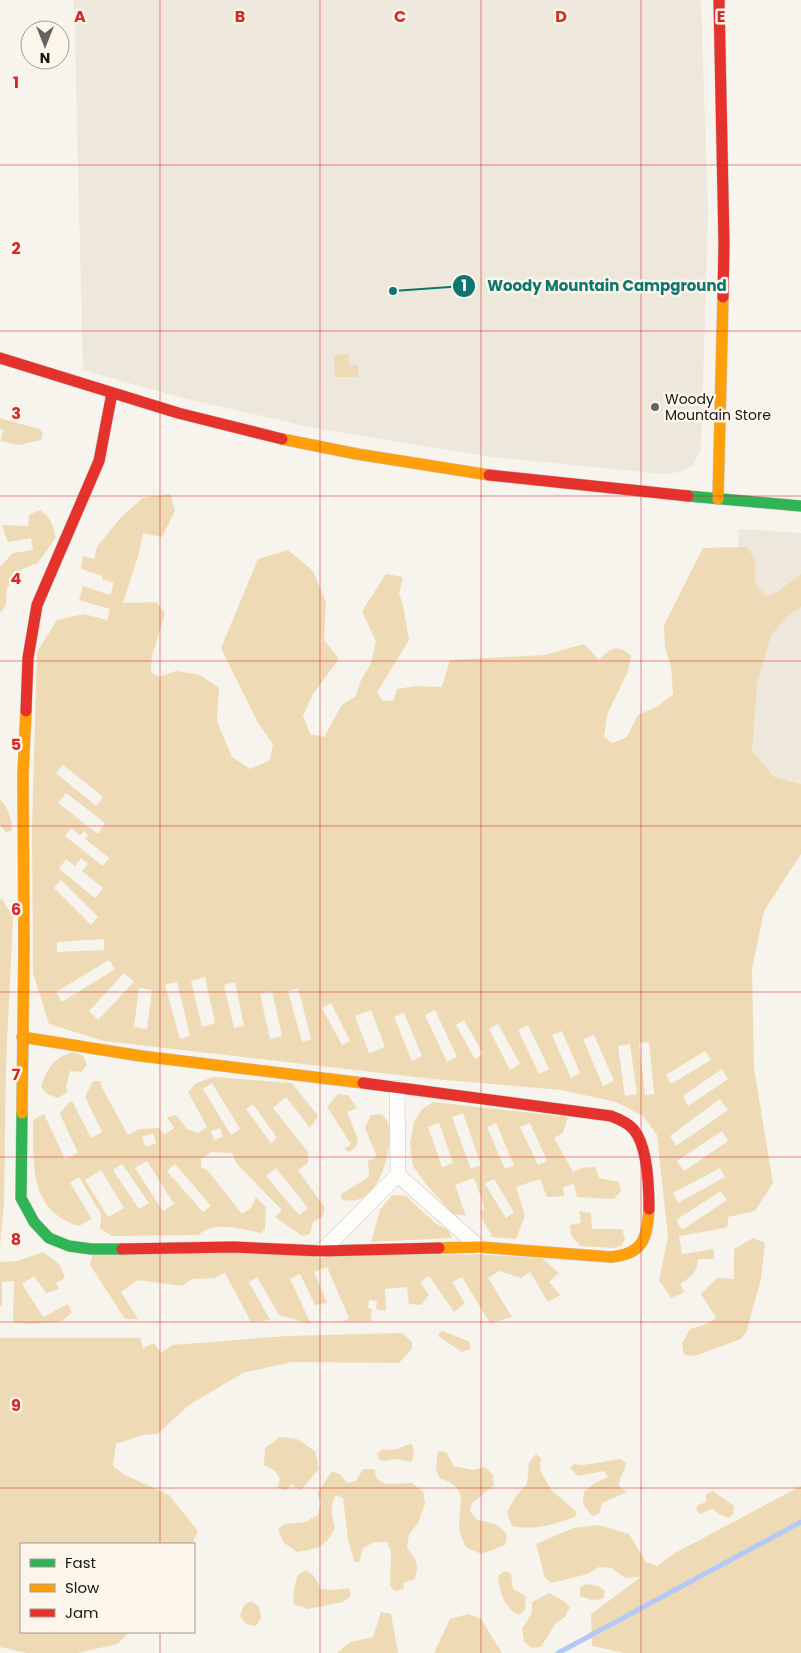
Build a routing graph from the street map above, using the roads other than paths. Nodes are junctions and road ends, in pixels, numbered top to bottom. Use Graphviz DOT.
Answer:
graph roads {
  1 [pos="719,0"];
  2 [pos="0,358"];
  3 [pos="112,393"];
  4 [pos="718,499"];
  5 [pos="801,506"];
  6 [pos="22,1037"];
  7 [pos="397,1088"];
  8 [pos="398,1175"];
  9 [pos="479,1247"];
  10 [pos="321,1251"];
  1 -- 4 [label="street"];
  2 -- 3 [label="street"];
  3 -- 4 [label="street"];
  3 -- 6 [label="street"];
  4 -- 5 [label="street"];
  6 -- 7 [label="street"];
  6 -- 10 [label="street"];
  7 -- 8 [label="street"];
  7 -- 9 [label="street"];
  8 -- 9 [label="street"];
  8 -- 10 [label="street"];
  9 -- 10 [label="street"];
}
